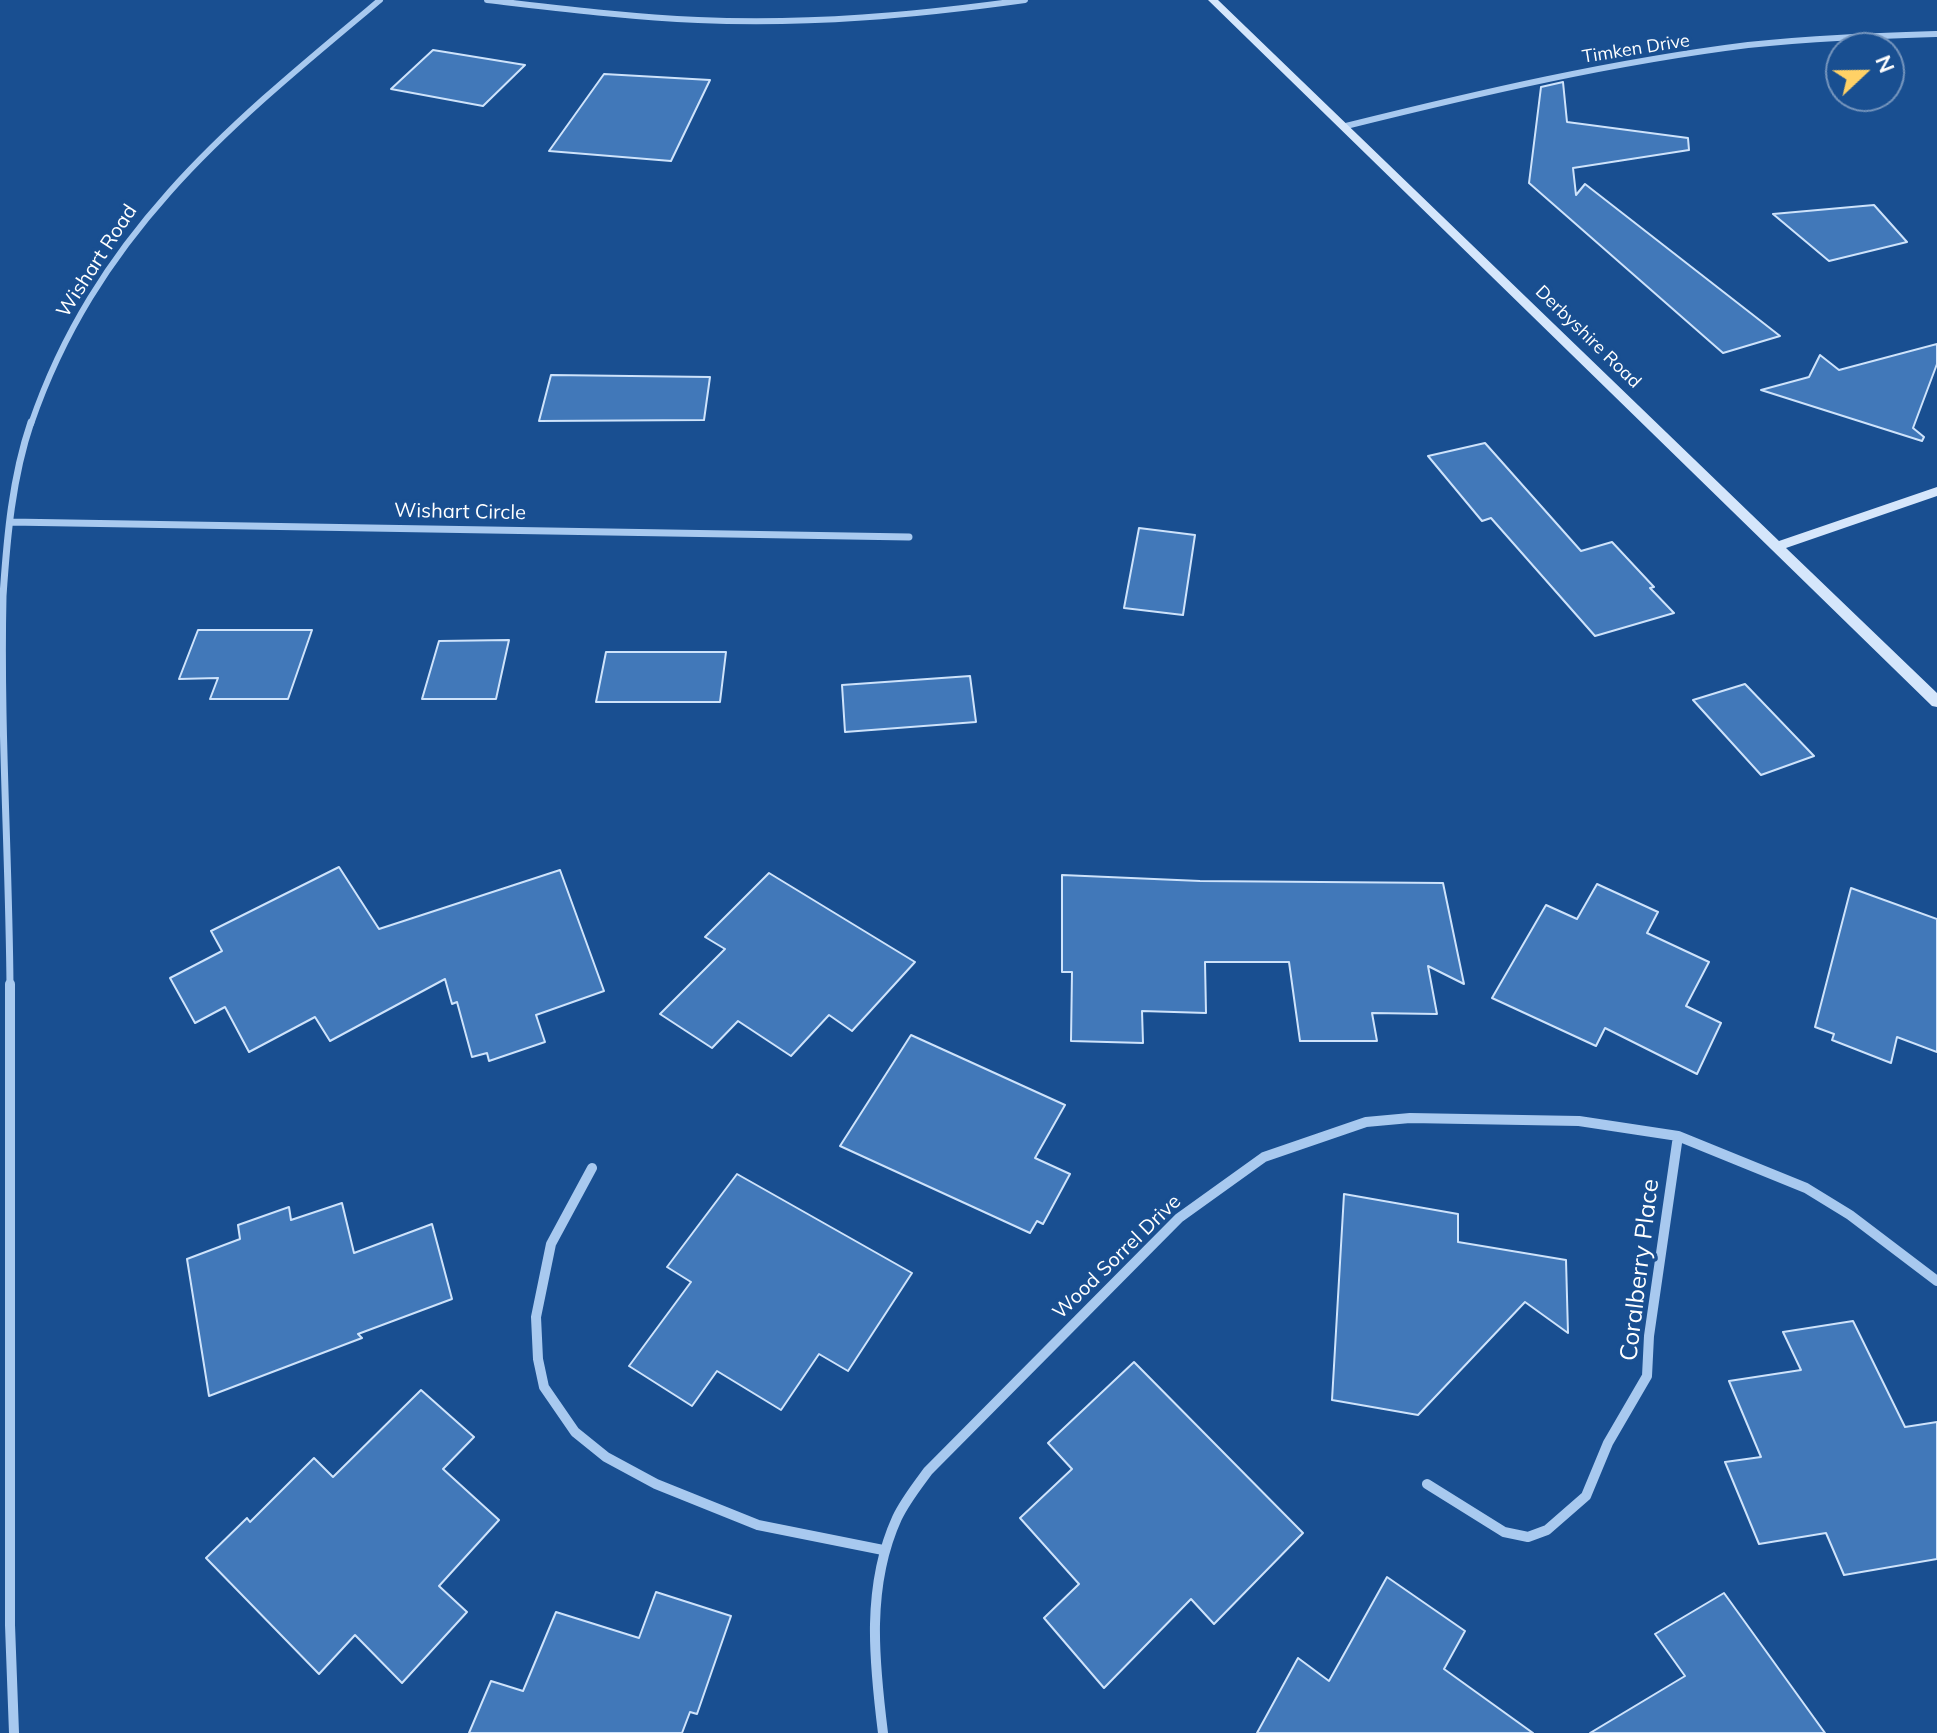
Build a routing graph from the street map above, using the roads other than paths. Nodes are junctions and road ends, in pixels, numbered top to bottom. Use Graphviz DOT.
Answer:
graph roads {
  1 [pos="380,0"];
  2 [pos="487,0"];
  3 [pos="1025,0"];
  4 [pos="1213,0"];
  5 [pos="1937,34"];
  6 [pos="1346,126"];
  7 [pos="1937,491"];
  8 [pos="10,522"];
  9 [pos="909,537"];
  10 [pos="1777,546"];
  11 [pos="1937,702"];
  12 [pos="1678,1136"];
  13 [pos="592,1168"];
  14 [pos="1937,1281"];
  15 [pos="5,1386"];
  16 [pos="1427,1484"];
  17 [pos="883,1550"];
  18 [pos="14,1733"];
  19 [pos="883,1733"];
  1 -- 8 [label="street, Wishart Road"];
  2 -- 3 [label="street"];
  4 -- 6 [label="street, Derbyshire Road"];
  5 -- 6 [label="street, Timken Drive"];
  6 -- 10 [label="street, Derbyshire Road"];
  7 -- 10 [label="street"];
  8 -- 9 [label="street, Wishart Circle"];
  8 -- 15 [label="street, Wishart Road"];
  10 -- 11 [label="street, Derbyshire Road"];
  12 -- 14 [label="street, Wood Sorrel Drive"];
  12 -- 16 [label="street, Coralberry Place"];
  12 -- 17 [label="street, Wood Sorrel Drive"];
  13 -- 17 [label="street"];
  15 -- 18 [label="street, Wishart Road"];
  17 -- 19 [label="street, Wood Sorrel Drive"];
}
